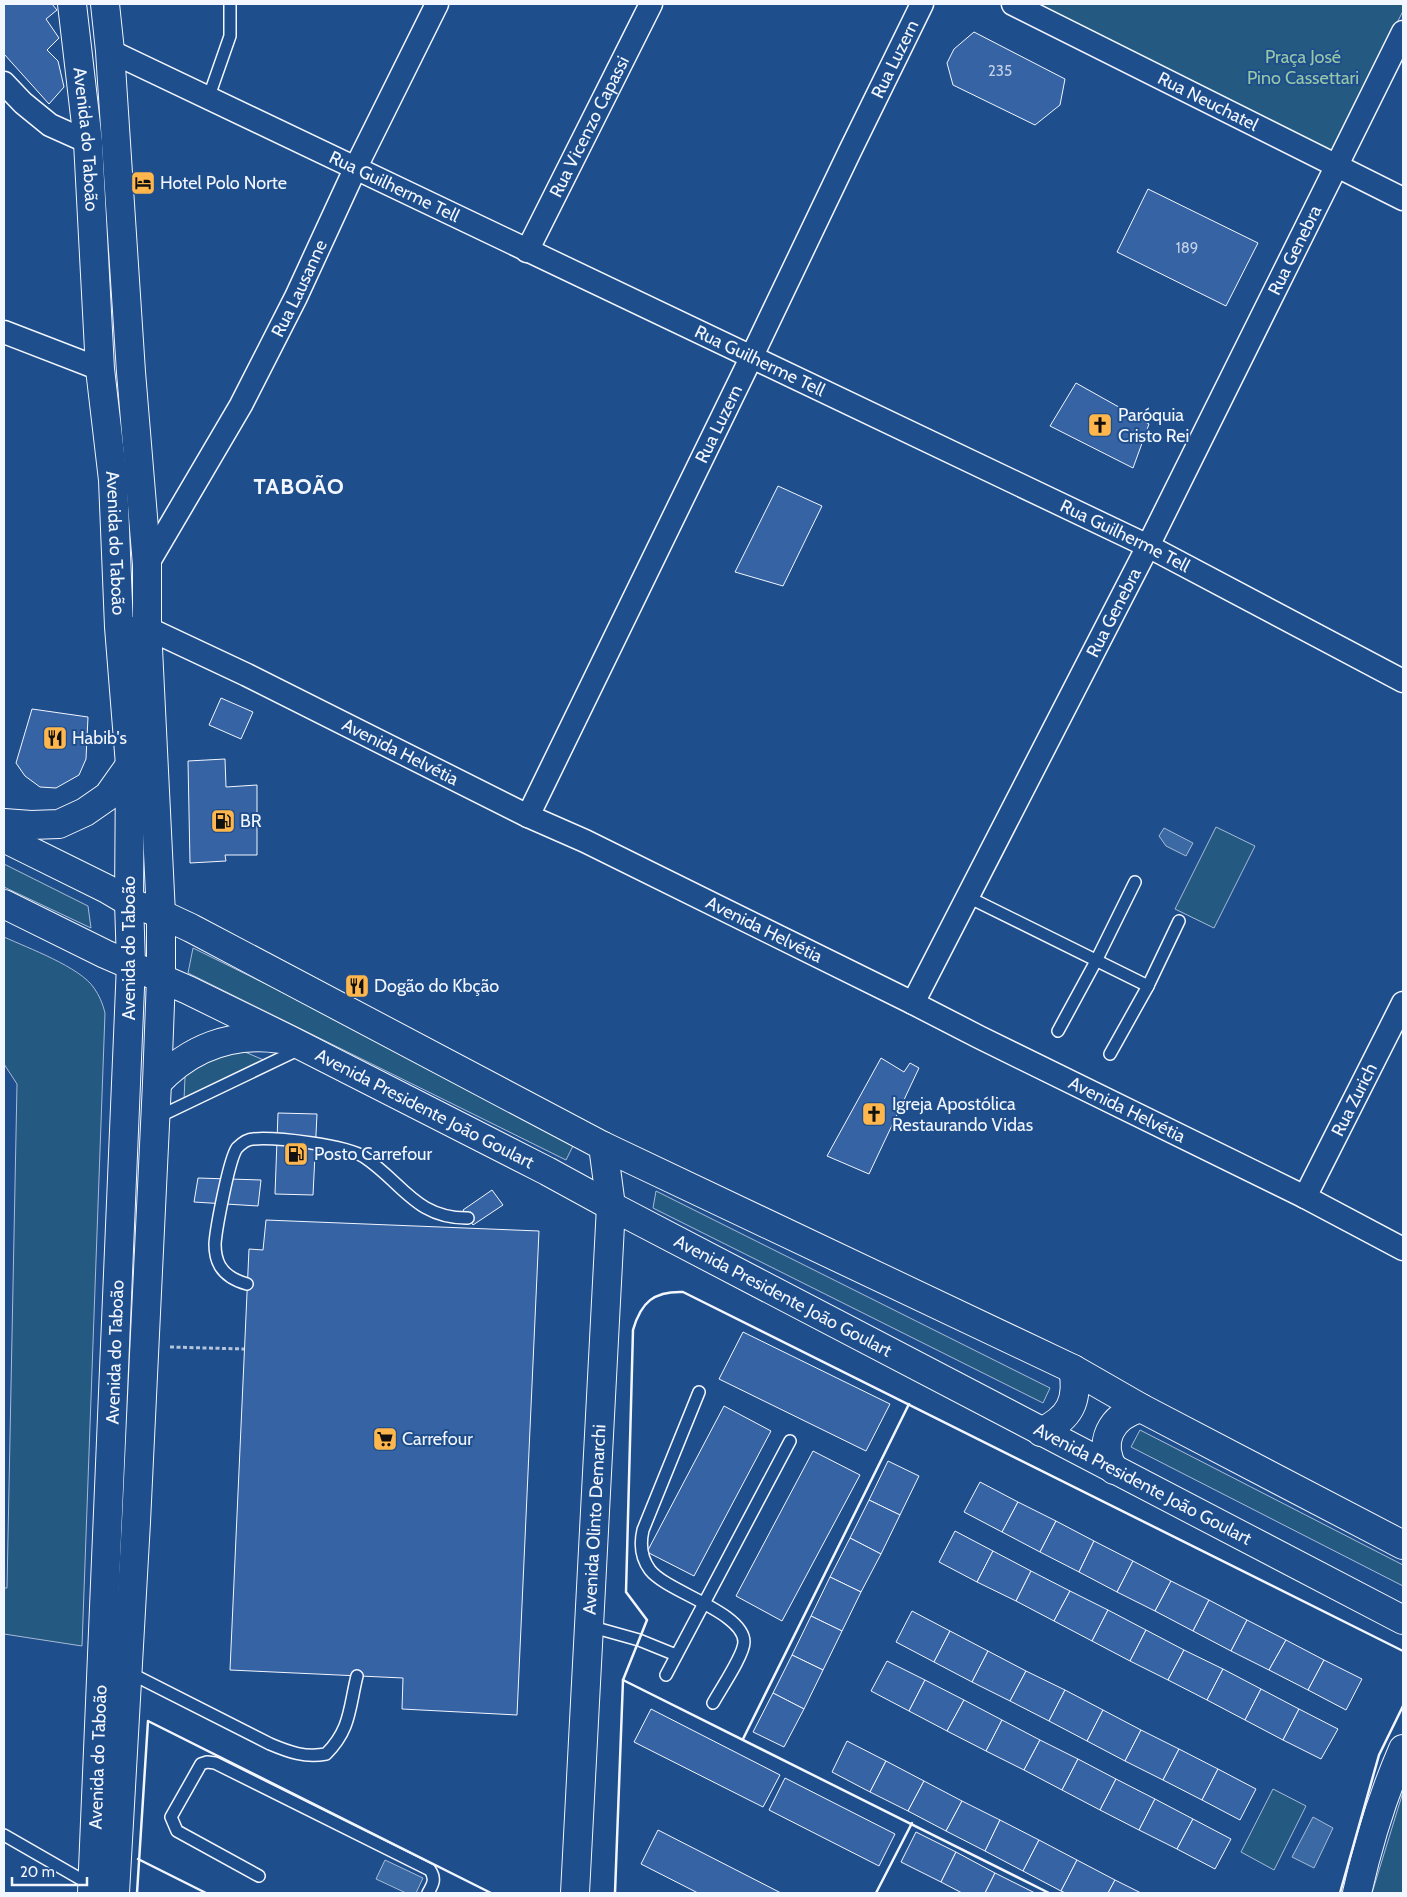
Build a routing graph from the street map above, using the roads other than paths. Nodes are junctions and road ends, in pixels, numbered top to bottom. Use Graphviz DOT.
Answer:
graph roads {
  1 [pos="72,4"];
  2 [pos="105,4"];
  3 [pos="230,4"];
  4 [pos="437,4"];
  5 [pos="650,4"];
  6 [pos="922,4"];
  7 [pos="1013,4"];
  8 [pos="1403,32"];
  9 [pos="110,52"];
  10 [pos="4,83"];
  11 [pos="208,99"];
  12 [pos="88,142"];
  13 [pos="1338,166"];
  14 [pos="355,169"];
  15 [pos="1403,199"];
  16 [pos="526,251"];
  17 [pos="4,332"];
  18 [pos="752,358"];
  19 [pos="100,370"];
  20 [pos="1148,546"];
  21 [pos="147,565"];
  22 [pos="119,627"];
  23 [pos="147,628"];
  24 [pos="1403,681"];
  25 [pos="130,765"];
  26 [pos="528,816"];
  27 [pos="4,823"];
  28 [pos="4,838"];
  29 [pos="1135,882"];
  30 [pos="968,897"];
  31 [pos="130,902"];
  32 [pos="4,904"];
  33 [pos="161,914"];
  34 [pos="1179,921"];
  35 [pos="1096,961"];
  36 [pos="131,964"];
  37 [pos="161,978"];
  38 [pos="1148,986"];
  39 [pos="913,1003"];
  40 [pos="1403,1003"];
  41 [pos="1058,1031"];
  42 [pos="296,1044"];
  43 [pos="1110,1054"];
  44 [pos="157,1083"];
  45 [pos="155,1118"];
  46 [pos="603,1146"];
  47 [pos="1305,1197"];
  48 [pos="611,1206"];
  49 [pos="468,1218"];
  50 [pos="1403,1249"];
  51 [pos="247,1284"];
  52 [pos="1073,1369"];
  53 [pos="699,1392"];
  54 [pos="1141,1408"];
  55 [pos="1041,1432"];
  56 [pos="790,1441"];
  57 [pos="1114,1470"];
  58 [pos="1403,1545"];
  59 [pos="704,1603"];
  60 [pos="1403,1620"];
  61 [pos="589,1626"];
  62 [pos="676,1655"];
  63 [pos="115,1669"];
  64 [pos="666,1675"];
  65 [pos="357,1676"];
  66 [pos="712,1703"];
  67 [pos="1403,1749"];
  68 [pos="4,1835"];
  69 [pos="259,1876"];
  70 [pos="100,1891"];
  71 [pos="428,1893"];
  72 [pos="574,1893"];
  73 [pos="1357,1893"];
  1 -- 12 [label="main road, Avenida do Taboão"];
  2 -- 9 [label="main road, Avenida do Taboão"];
  3 -- 11 [label="lane"];
  4 -- 14 [label="street, Rua Lausanne"];
  5 -- 16 [label="street, Rua Vicenzo Capassi"];
  6 -- 18 [label="street, Rua Luzern"];
  7 -- 13 [label="street, Rua Neuchatel"];
  8 -- 13 [label="street, Rua Genebra"];
  9 -- 11 [label="street, Rua Guilherme Tell"];
  9 -- 21 [label="main road, Avenida do Taboão"];
  10 -- 12 [label="street"];
  11 -- 14 [label="street, Rua Guilherme Tell"];
  12 -- 19 [label="main road, Avenida do Taboão"];
  13 -- 15 [label="street, Rua Neuchatel"];
  13 -- 20 [label="street, Rua Genebra"];
  14 -- 16 [label="street, Rua Guilherme Tell"];
  14 -- 21 [label="street, Rua Lausanne"];
  16 -- 18 [label="street, Rua Guilherme Tell"];
  17 -- 19 [label="street"];
  18 -- 20 [label="street, Rua Guilherme Tell"];
  18 -- 26 [label="street, Rua Luzern"];
  19 -- 22 [label="main road, Avenida do Taboão"];
  20 -- 24 [label="street, Rua Guilherme Tell"];
  20 -- 30 [label="street, Rua Genebra"];
  21 -- 23 [label="main road, Avenida do Taboão"];
  22 -- 23 [label="street, Avenida Helvétia"];
  22 -- 25 [label="main road, Avenida do Taboão"];
  23 -- 26 [label="street, Avenida Helvétia"];
  23 -- 33 [label="main road, Avenida do Taboão"];
  25 -- 27 [label="main road"];
  25 -- 31 [label="main road, Avenida do Taboão"];
  26 -- 39 [label="street, Avenida Helvétia"];
  28 -- 31 [label="main road"];
  29 -- 35 [label="lane"];
  30 -- 35 [label="lane"];
  30 -- 39 [label="street, Rua Genebra"];
  31 -- 33 [label="main road"];
  31 -- 36 [label="main road, Avenida do Taboão"];
  32 -- 36 [label="main road, Avenida Presidente João Goulart"];
  33 -- 37 [label="main road, Avenida do Taboão"];
  33 -- 46 [label="main road"];
  34 -- 38 [label="lane"];
  35 -- 38 [label="lane"];
  35 -- 41 [label="lane"];
  36 -- 37 [label="main road, Avenida Presidente João Goulart"];
  36 -- 63 [label="main road, Avenida do Taboão"];
  37 -- 42 [label="main road, Avenida Presidente João Goulart"];
  37 -- 44 [label="main road, Avenida do Taboão"];
  38 -- 43 [label="lane"];
  39 -- 47 [label="street, Avenida Helvétia"];
  40 -- 47 [label="street, Rua Zurich"];
  42 -- 44 [label="main road"];
  42 -- 45 [label="lane"];
  42 -- 48 [label="main road, Avenida Presidente João Goulart"];
  44 -- 45 [label="main road, Avenida do Taboão"];
  45 -- 63 [label="main road, Avenida do Taboão"];
  46 -- 48 [label="main road, Avenida Olinto Demarchi"];
  46 -- 52 [label="main road"];
  47 -- 50 [label="street, Avenida Helvétia"];
  48 -- 55 [label="main road, Avenida Presidente João Goulart"];
  48 -- 61 [label="main road, Avenida Olinto Demarchi"];
  49 -- 51 [label="lane"];
  52 -- 54 [label="main road"];
  52 -- 55 [label="main road"];
  53 -- 59 [label="lane"];
  54 -- 57 [label="main road"];
  54 -- 58 [label="main road"];
  55 -- 57 [label="main road, Avenida Presidente João Goulart"];
  56 -- 59 [label="lane"];
  57 -- 60 [label="main road, Avenida Presidente João Goulart"];
  59 -- 62 [label="lane"];
  59 -- 66 [label="lane"];
  61 -- 62 [label="lane"];
  61 -- 72 [label="main road, Avenida Olinto Demarchi"];
  62 -- 64 [label="lane"];
  63 -- 65 [label="lane"];
  63 -- 70 [label="main road, Avenida do Taboão"];
  67 -- 73 [label="main road"];
  68 -- 70 [label="lane"];
  69 -- 71 [label="lane"];
}
